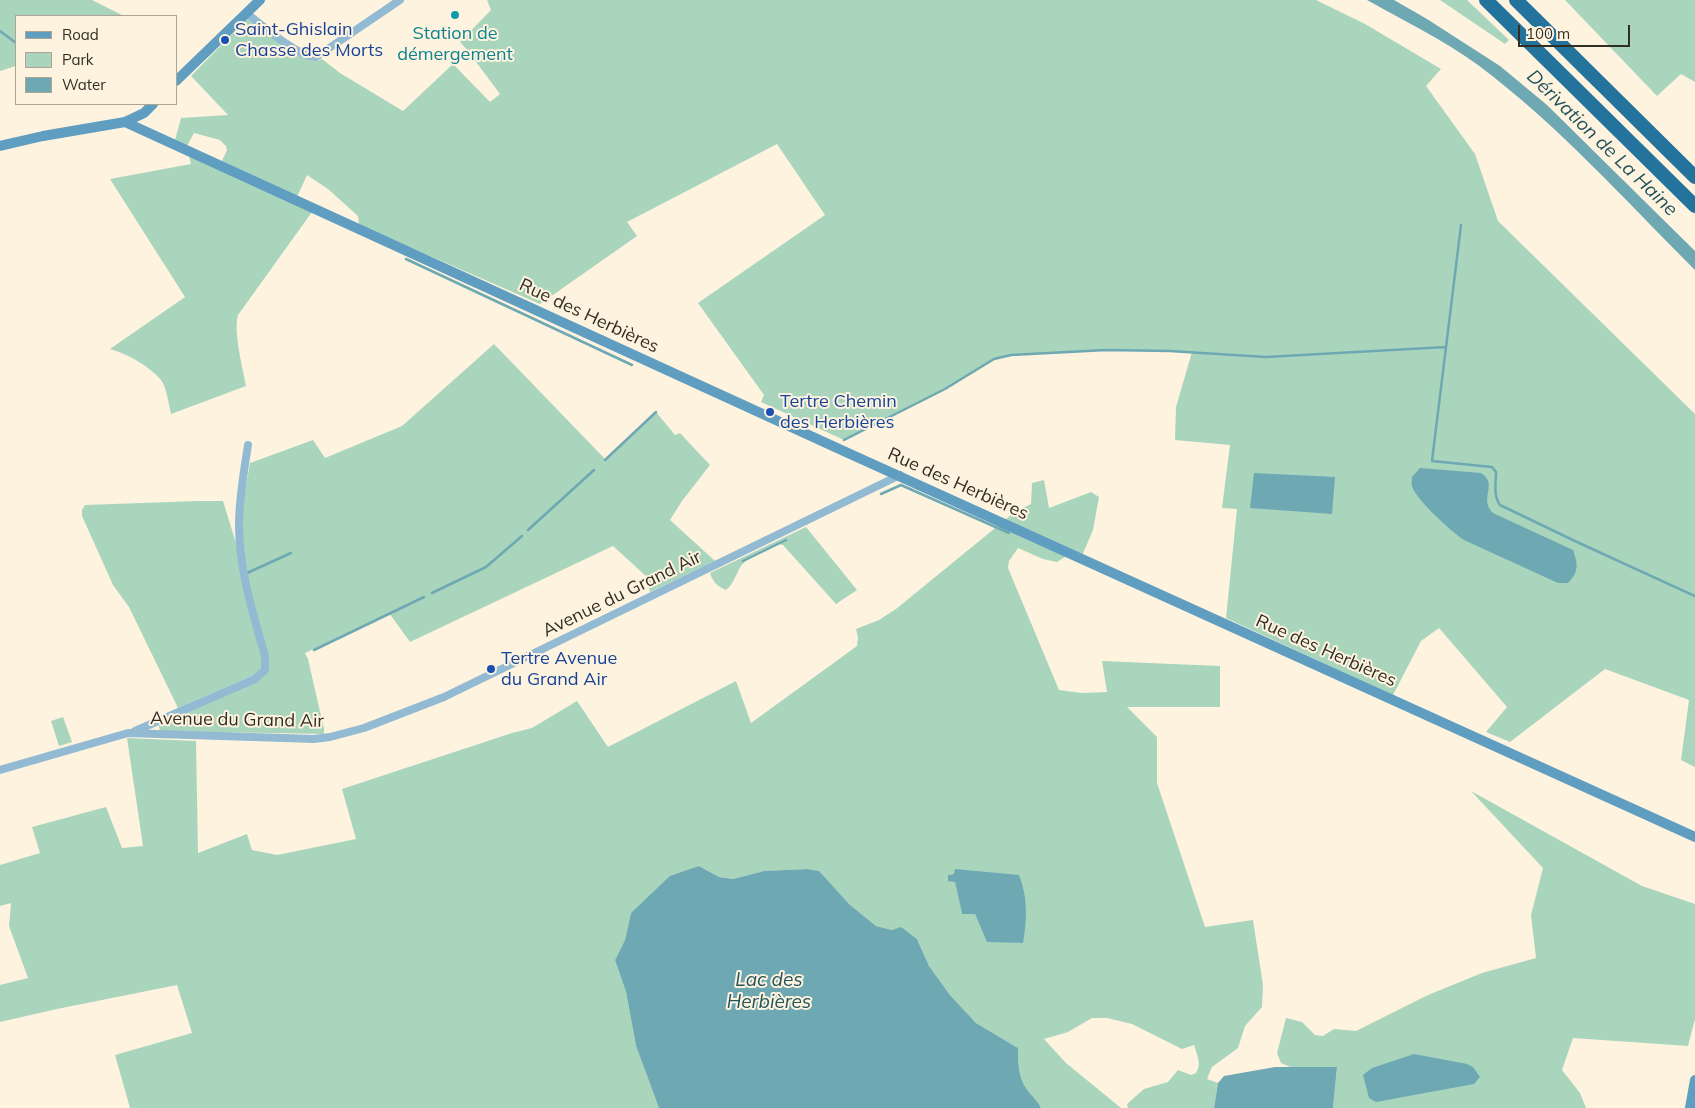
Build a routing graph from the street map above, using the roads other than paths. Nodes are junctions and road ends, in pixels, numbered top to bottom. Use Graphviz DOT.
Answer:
graph roads {
  1 [pos="260,0"];
  2 [pos="400,0"];
  3 [pos="1486,0"];
  4 [pos="1516,0"];
  5 [pos="246,14"];
  6 [pos="178,79"];
  7 [pos="152,105"];
  8 [pos="126,122"];
  9 [pos="0,146"];
  10 [pos="1695,177"];
  11 [pos="1695,206"];
  12 [pos="248,445"];
  13 [pos="900,475"];
  14 [pos="128,733"];
  15 [pos="0,770"];
  16 [pos="1695,837"];
  17 [pos="1695,1080"];
  18 [pos="1690,1108"];
  1 -- 5 [label="street"];
  2 -- 5 [label="street"];
  3 -- 11 [label="highway"];
  4 -- 10 [label="highway"];
  5 -- 6 [label="street"];
  7 -- 8 [label="street"];
  8 -- 9 [label="street"];
  8 -- 13 [label="street, Rue des Herbières"];
  12 -- 14 [label="street"];
  13 -- 14 [label="street, Avenue du Grand Air"];
  13 -- 16 [label="street, Rue des Herbières"];
  14 -- 15 [label="street, Avenue du Grand Air"];
  17 -- 18 [label="street"];
}
